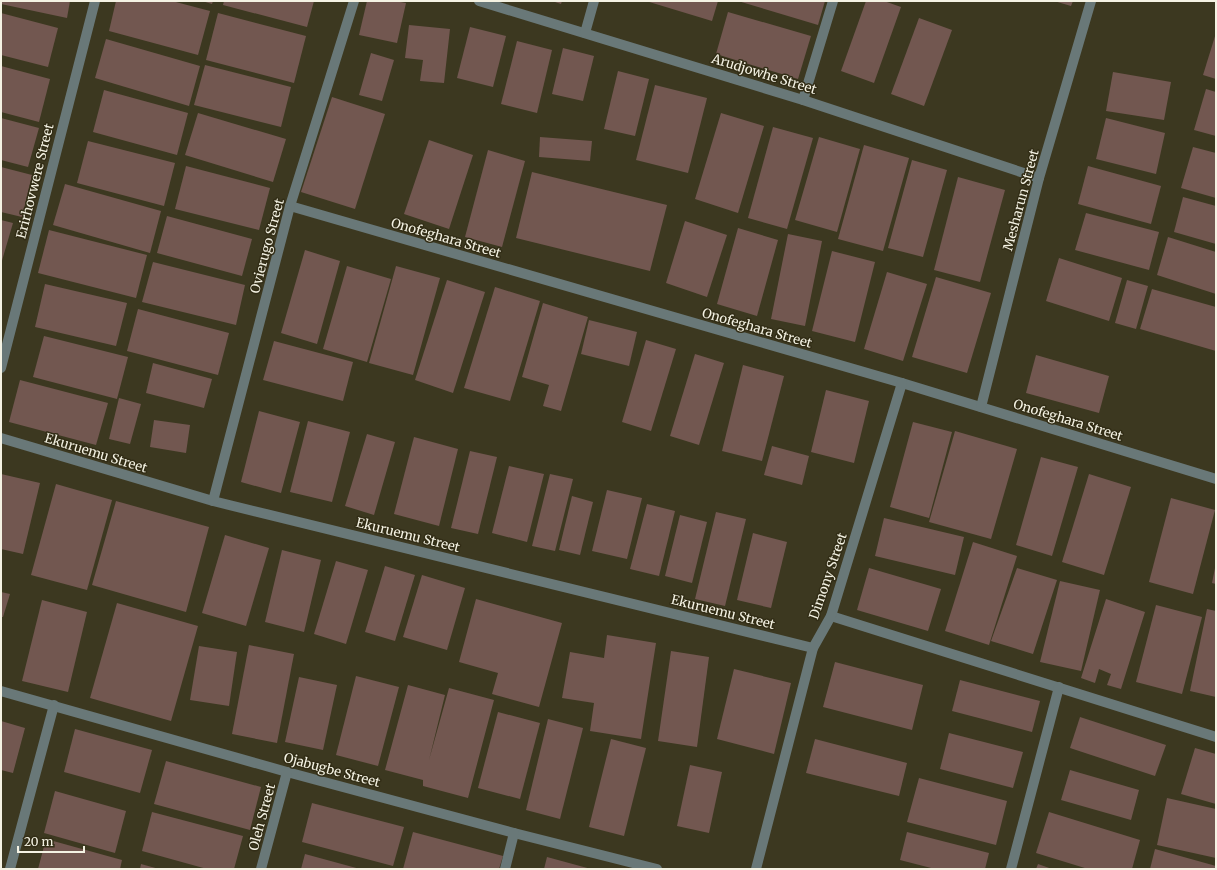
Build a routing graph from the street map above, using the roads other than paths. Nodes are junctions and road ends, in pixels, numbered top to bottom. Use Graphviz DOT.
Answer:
graph roads {
  1 [pos="95,1"];
  2 [pos="354,1"];
  3 [pos="479,1"];
  4 [pos="594,1"];
  5 [pos="832,1"];
  6 [pos="1091,1"];
  7 [pos="585,33"];
  8 [pos="803,100"];
  9 [pos="1039,178"];
  10 [pos="290,206"];
  11 [pos="1,368"];
  12 [pos="902,383"];
  13 [pos="981,407"];
  14 [pos="1,438"];
  15 [pos="1216,479"];
  16 [pos="213,501"];
  17 [pos="831,616"];
  18 [pos="813,648"];
  19 [pos="1059,686"];
  20 [pos="1,691"];
  21 [pos="54,705"];
  22 [pos="1216,736"];
  23 [pos="287,772"];
  24 [pos="514,833"];
  25 [pos="10,869"];
  26 [pos="261,869"];
  27 [pos="505,869"];
  28 [pos="657,869"];
  29 [pos="756,869"];
  30 [pos="1011,869"];
  1 -- 11 [label="street, Erirhovwere Street"];
  2 -- 10 [label="street, Ovierugo Street"];
  3 -- 7 [label="street, Arudjowhe Street"];
  4 -- 7 [label="street"];
  5 -- 8 [label="street"];
  6 -- 9 [label="street, Mesharun Street"];
  7 -- 8 [label="street, Arudjowhe Street"];
  8 -- 9 [label="street, Arudjowhe Street"];
  9 -- 13 [label="street, Mesharun Street"];
  10 -- 12 [label="street, Onofeghara Street"];
  10 -- 16 [label="street, Ovierugo Street"];
  12 -- 13 [label="street, Onofeghara Street"];
  12 -- 17 [label="street, Dimony Street"];
  13 -- 15 [label="street, Onofeghara Street"];
  14 -- 16 [label="street, Ekuruemu Street"];
  16 -- 18 [label="street, Ekuruemu Street"];
  17 -- 18 [label="street, Dimony Street"];
  17 -- 19 [label="street"];
  18 -- 29 [label="street, Dimony Street"];
  19 -- 22 [label="street"];
  19 -- 30 [label="street"];
  20 -- 21 [label="street, Ojabugbe Street"];
  21 -- 23 [label="street, Ojabugbe Street"];
  21 -- 25 [label="street"];
  23 -- 24 [label="street, Ojabugbe Street"];
  23 -- 26 [label="street, Oleh Street"];
  24 -- 27 [label="street"];
  24 -- 28 [label="street, Ojabugbe Street"];
}
